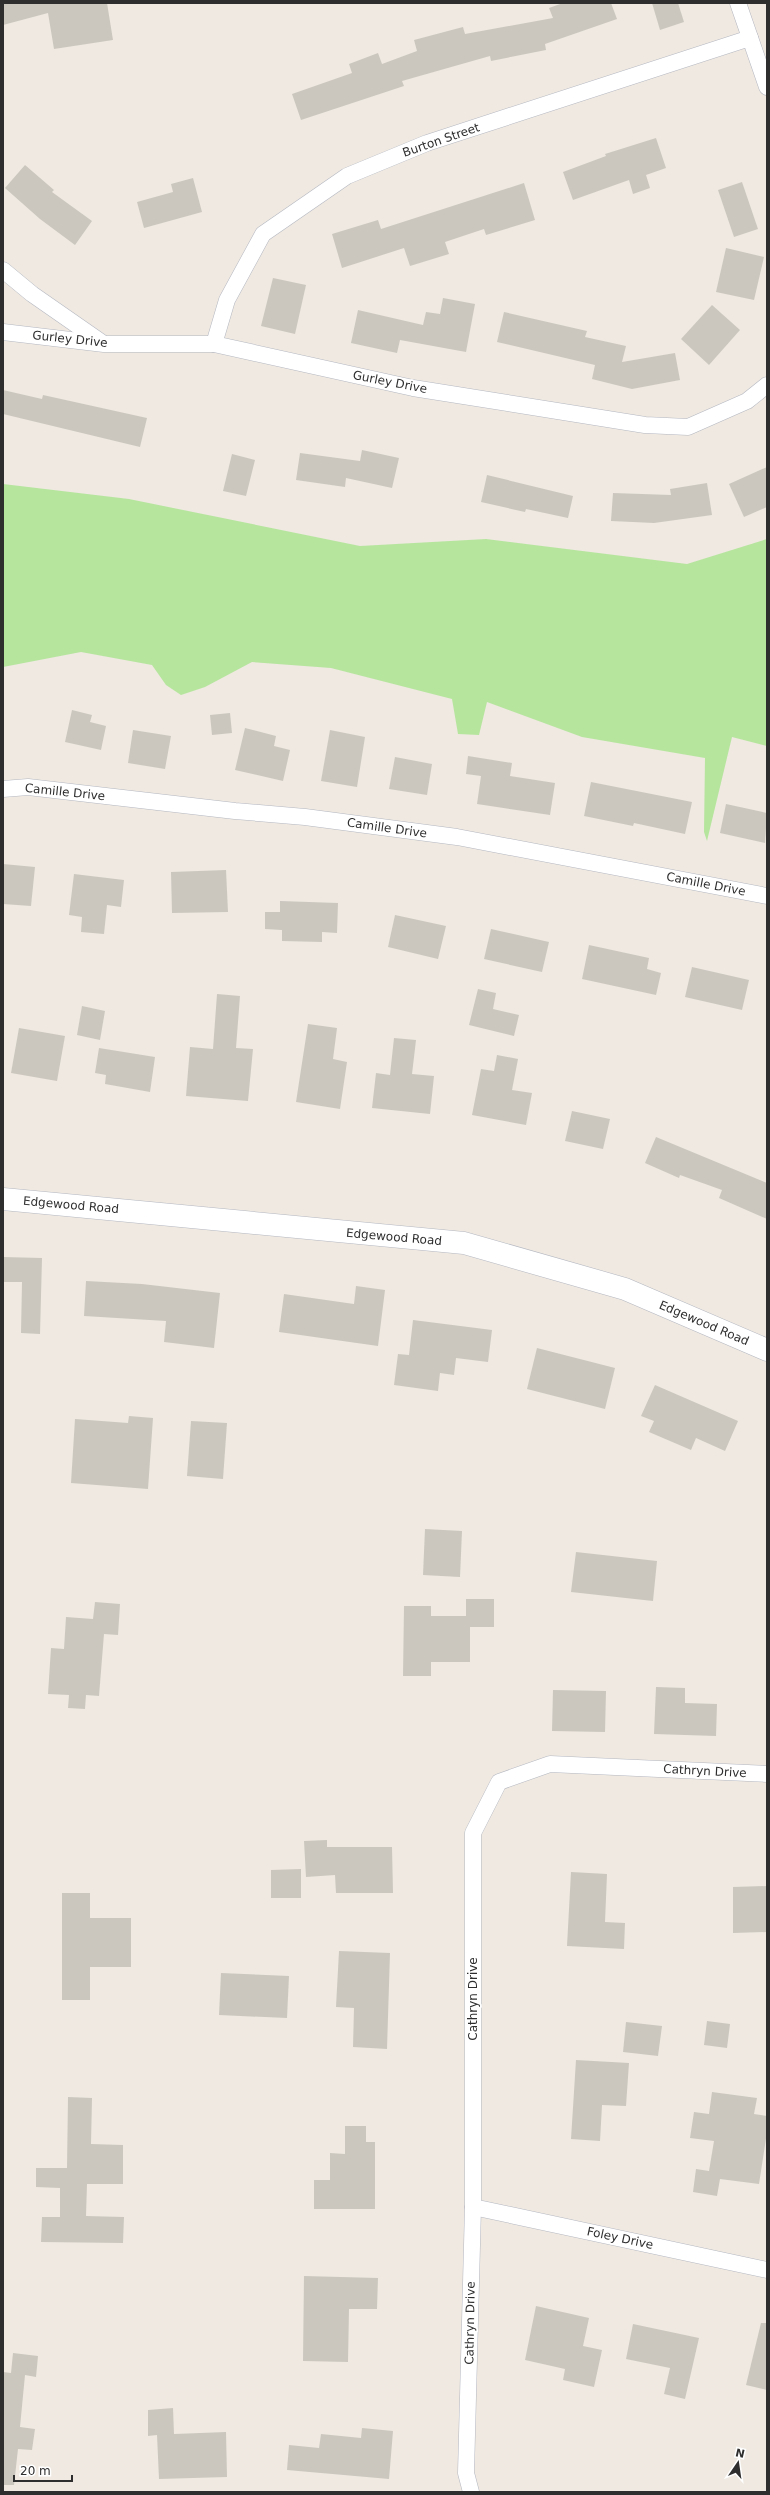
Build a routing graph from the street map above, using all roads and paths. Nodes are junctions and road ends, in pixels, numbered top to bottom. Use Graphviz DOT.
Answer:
graph roads {
  1 [pos="738,3"];
  2 [pos="750,38"];
  3 [pos="767,87"];
  4 [pos="3,270"];
  5 [pos="3,332"];
  6 [pos="104,344"];
  7 [pos="214,344"];
  8 [pos="767,385"];
  9 [pos="3,789"];
  10 [pos="767,896"];
  11 [pos="3,1199"];
  12 [pos="767,1350"];
  13 [pos="767,1774"];
  14 [pos="473,2207"];
  15 [pos="767,2270"];
  16 [pos="471,2492"];
  1 -- 2 [label="street"];
  2 -- 3 [label="street"];
  2 -- 7 [label="street, Burton Street"];
  4 -- 6 [label="street"];
  5 -- 6 [label="street, Gurley Drive"];
  6 -- 7 [label="street, Gurley Drive"];
  7 -- 8 [label="street, Gurley Drive"];
  9 -- 10 [label="street, Camille Drive"];
  11 -- 12 [label="street, Edgewood Road"];
  13 -- 14 [label="street, Cathryn Drive"];
  14 -- 15 [label="street, Foley Drive"];
  14 -- 16 [label="street, Cathryn Drive"];
}
